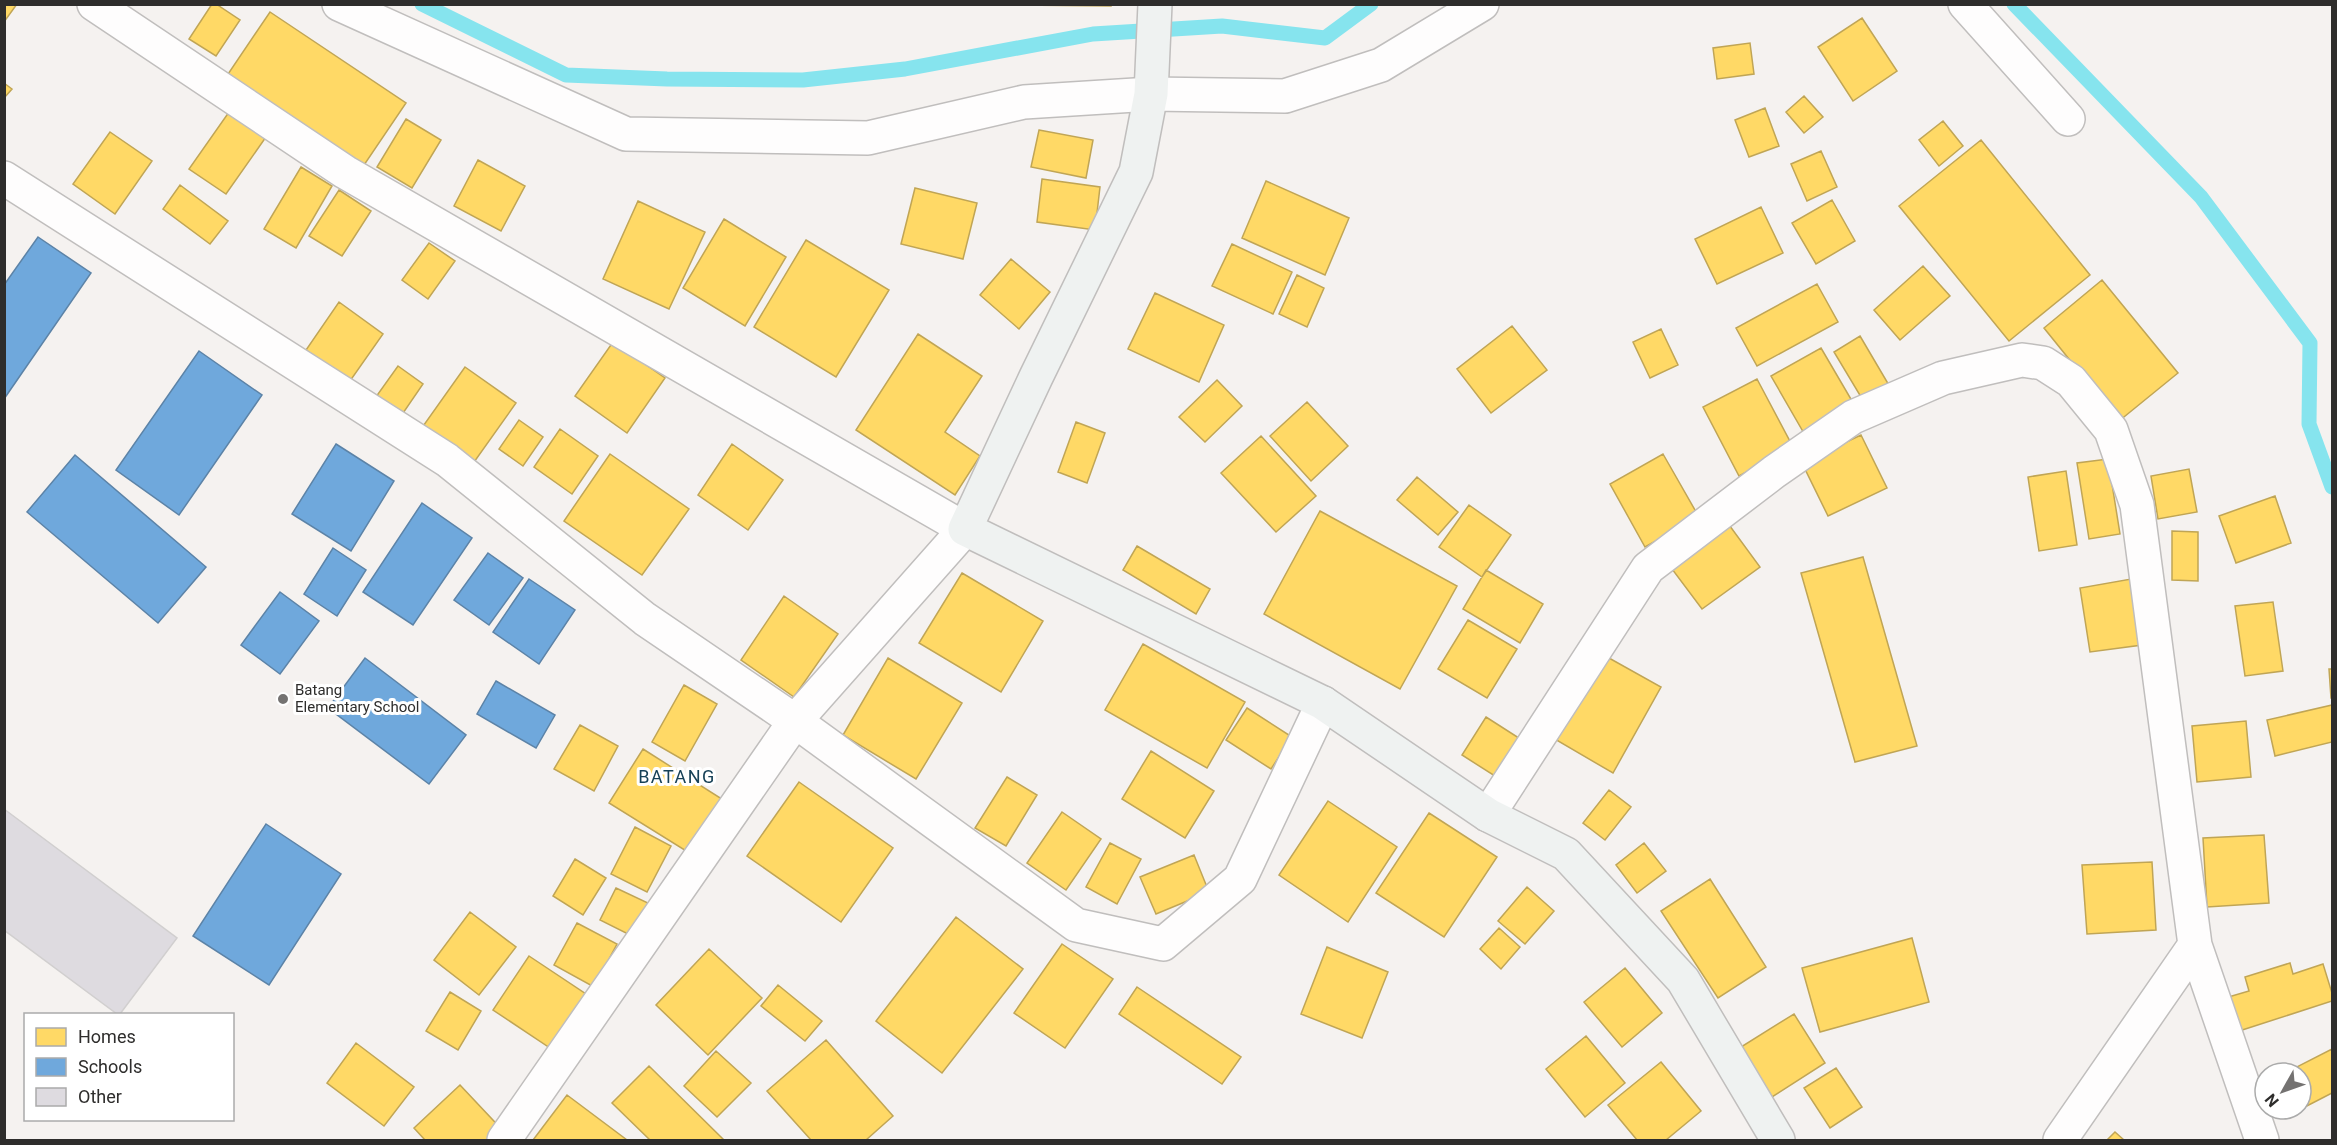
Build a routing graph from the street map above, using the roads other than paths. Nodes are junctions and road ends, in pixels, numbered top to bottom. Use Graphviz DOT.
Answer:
graph roads {
  1 [pos="94,4"];
  2 [pos="339,4"];
  3 [pos="1155,4"];
  4 [pos="1482,4"];
  5 [pos="1965,4"];
  6 [pos="1152,83"];
  7 [pos="2068,119"];
  8 [pos="4,178"];
  9 [pos="965,529"];
  10 [pos="1323,703"];
  11 [pos="795,721"];
  12 [pos="1488,815"];
  13 [pos="2195,945"];
  14 [pos="504,1140"];
  15 [pos="1778,1140"];
  16 [pos="2060,1140"];
  17 [pos="2262,1140"];
  1 -- 9 [label="street"];
  2 -- 6 [label="street"];
  3 -- 6 [label="street"];
  4 -- 6 [label="street"];
  5 -- 7 [label="street"];
  6 -- 9 [label="street"];
  8 -- 11 [label="street"];
  9 -- 10 [label="street"];
  9 -- 11 [label="street"];
  10 -- 11 [label="street"];
  10 -- 12 [label="street"];
  11 -- 14 [label="street"];
  12 -- 13 [label="street"];
  12 -- 15 [label="street"];
  13 -- 16 [label="street"];
  13 -- 17 [label="street"];
}
